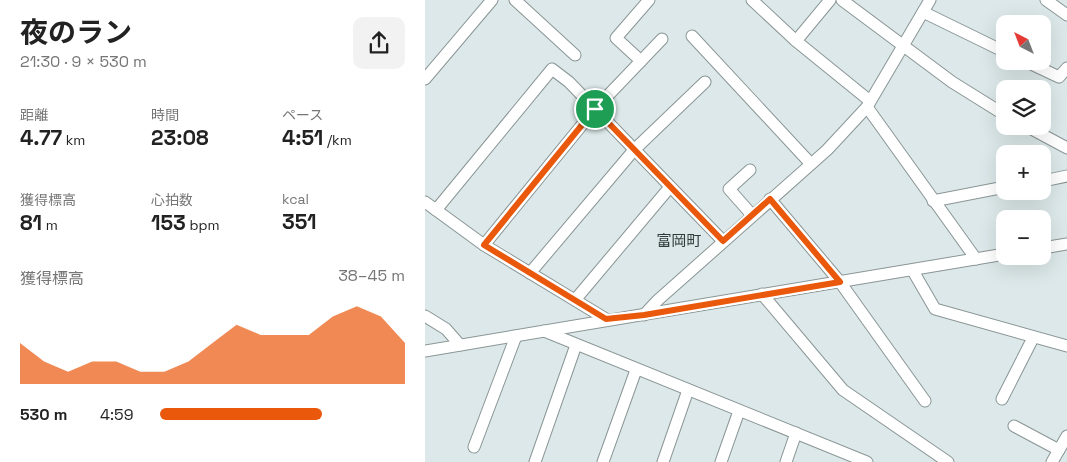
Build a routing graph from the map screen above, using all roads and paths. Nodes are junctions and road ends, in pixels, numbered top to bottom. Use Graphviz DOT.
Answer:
graph roads {
  1 [pos="492,0"];
  2 [pos="515,0"];
  3 [pos="649,0"];
  4 [pos="753,0"];
  5 [pos="830,0"];
  6 [pos="842,0"];
  7 [pos="930,0"];
  8 [pos="1046,0"];
  9 [pos="923,12"];
  10 [pos="1067,15"];
  11 [pos="692,36"];
  12 [pos="662,39"];
  13 [pos="796,41"];
  14 [pos="903,46"];
  15 [pos="996,48"];
  16 [pos="575,55"];
  17 [pos="641,61"];
  18 [pos="1067,68"];
  19 [pos="1043,70"];
  20 [pos="425,79"];
  21 [pos="705,82"];
  22 [pos="868,104"];
  23 [pos="595,109"];
  24 [pos="996,109"];
  25 [pos="1043,135"];
  26 [pos="1067,148"];
  27 [pos="633,150"];
  28 [pos="811,164"];
  29 [pos="749,170"];
  30 [pos="1067,176"];
  31 [pos="1051,179"];
  32 [pos="670,187"];
  33 [pos="996,189"];
  34 [pos="770,199"];
  35 [pos="933,201"];
  36 [pos="425,202"];
  37 [pos="435,210"];
  38 [pos="752,216"];
  39 [pos="723,241"];
  40 [pos="1067,244"];
  41 [pos="484,245"];
  42 [pos="1051,247"];
  43 [pos="996,256"];
  44 [pos="976,259"];
  45 [pos="913,270"];
  46 [pos="530,273"];
  47 [pos="840,282"];
  48 [pos="762,294"];
  49 [pos="575,300"];
  50 [pos="644,315"];
  51 [pos="425,316"];
  52 [pos="606,319"];
  53 [pos="544,331"];
  54 [pos="516,336"];
  55 [pos="1033,338"];
  56 [pos="460,345"];
  57 [pos="576,345"];
  58 [pos="1067,346"];
  59 [pos="425,351"];
  60 [pos="636,370"];
  61 [pos="688,390"];
  62 [pos="1002,399"];
  63 [pos="925,401"];
  64 [pos="739,410"];
  65 [pos="1014,426"];
  66 [pos="796,433"];
  67 [pos="1067,436"];
  68 [pos="474,447"];
  69 [pos="1059,450"];
  70 [pos="535,462"];
  71 [pos="603,462"];
  72 [pos="663,462"];
  73 [pos="721,462"];
  74 [pos="786,462"];
  75 [pos="866,462"];
  76 [pos="948,462"];
  77 [pos="1052,462"];
  1 -- 20 [label="street"];
  2 -- 16 [label="street"];
  3 -- 17 [label="street"];
  4 -- 13 [label="street"];
  5 -- 13 [label="street"];
  6 -- 14 [label="street"];
  7 -- 9 [label="street"];
  8 -- 10 [label="street"];
  9 -- 14 [label="street"];
  9 -- 15 [label="street"];
  11 -- 28 [label="street"];
  12 -- 17 [label="street"];
  13 -- 22 [label="street"];
  14 -- 22 [label="street"];
  14 -- 24 [label="street"];
  17 -- 23 [label="street"];
  18 -- 19 [label="street"];
  21 -- 27 [label="street"];
  22 -- 28 [label="street"];
  22 -- 35 [label="street"];
  23 -- 27 [label="street"];
  23 -- 37 [label="street"];
  23 -- 41 [label="street"];
  25 -- 26 [label="street"];
  27 -- 32 [label="street"];
  27 -- 46 [label="street"];
  28 -- 34 [label="street"];
  29 -- 38 [label="street"];
  30 -- 31 [label="street"];
  32 -- 39 [label="street"];
  32 -- 49 [label="street"];
  33 -- 35 [label="street"];
  34 -- 38 [label="street"];
  34 -- 47 [label="street"];
  35 -- 44 [label="street"];
  36 -- 37 [label="street"];
  37 -- 41 [label="street"];
  38 -- 39 [label="street"];
  39 -- 50 [label="street"];
  40 -- 42 [label="street"];
  41 -- 46 [label="street"];
  43 -- 44 [label="street"];
  44 -- 45 [label="street"];
  45 -- 47 [label="street"];
  45 -- 55 [label="street"];
  46 -- 49 [label="street"];
  47 -- 48 [label="street"];
  47 -- 63 [label="street"];
  48 -- 50 [label="street"];
  48 -- 76 [label="street"];
  49 -- 52 [label="street"];
  50 -- 52 [label="street"];
  51 -- 56 [label="street"];
  52 -- 53 [label="street"];
  53 -- 54 [label="street"];
  53 -- 57 [label="street"];
  54 -- 56 [label="street"];
  54 -- 68 [label="street"];
  55 -- 58 [label="street"];
  55 -- 62 [label="street"];
  56 -- 59 [label="street"];
  57 -- 60 [label="street"];
  57 -- 70 [label="street"];
  60 -- 61 [label="street"];
  60 -- 71 [label="street"];
  61 -- 64 [label="street"];
  61 -- 72 [label="street"];
  64 -- 66 [label="street"];
  64 -- 73 [label="street"];
  65 -- 69 [label="street"];
  66 -- 74 [label="street"];
  66 -- 75 [label="street"];
  67 -- 69 [label="street"];
  69 -- 77 [label="street"];
}
